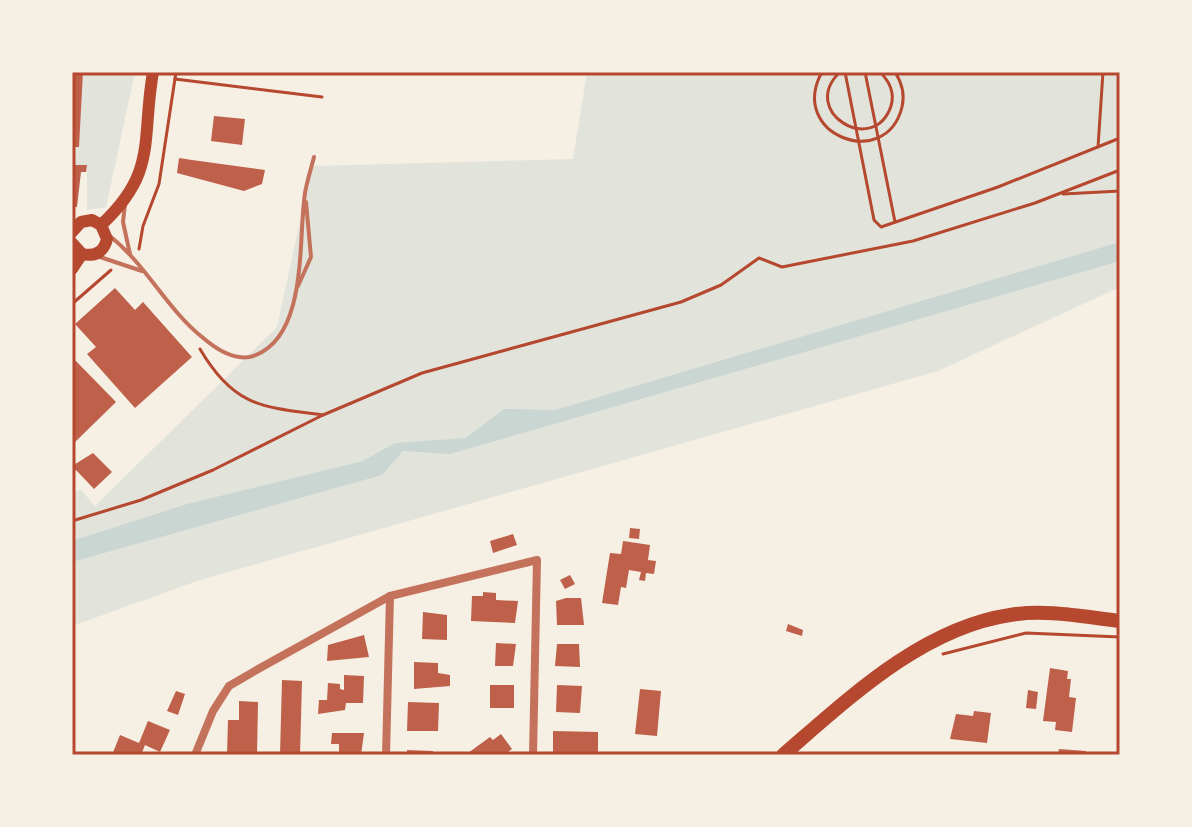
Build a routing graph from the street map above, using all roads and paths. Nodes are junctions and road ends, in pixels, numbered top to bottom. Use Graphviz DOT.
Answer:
graph roads {
  1 [pos="153,72"];
  2 [pos="822,72"];
  3 [pos="843,72"];
  4 [pos="865,72"];
  5 [pos="880,72"];
  6 [pos="895,72"];
  7 [pos="1103,72"];
  8 [pos="175,79"];
  9 [pos="903,88"];
  10 [pos="891,90"];
  11 [pos="322,97"];
  12 [pos="828,103"];
  13 [pos="815,105"];
  14 [pos="876,125"];
  15 [pos="857,129"];
  16 [pos="878,137"];
  17 [pos="1120,138"];
  18 [pos="859,142"];
  19 [pos="1098,147"];
  20 [pos="314,157"];
  21 [pos="1120,170"];
  22 [pos="305,191"];
  23 [pos="1120,191"];
  24 [pos="1059,194"];
  25 [pos="125,203"];
  26 [pos="895,222"];
  27 [pos="73,226"];
  28 [pos="104,229"];
  29 [pos="72,243"];
  30 [pos="88,255"];
  31 [pos="131,256"];
  32 [pos="72,269"];
  33 [pos="144,272"];
  34 [pos="295,294"];
  35 [pos="199,335"];
  36 [pos="323,415"];
  37 [pos="72,521"];
  38 [pos="390,596"];
  39 [pos="1120,621"];
  40 [pos="1120,637"];
  41 [pos="940,655"];
  42 [pos="195,755"];
  43 [pos="386,755"];
  44 [pos="533,755"];
  45 [pos="783,755"];
  1 -- 25 [label="main road"];
  2 -- 13 [label="path"];
  3 -- 12 [label="path"];
  3 -- 15 [label="path"];
  4 -- 14 [label="path"];
  5 -- 10 [label="path"];
  6 -- 9 [label="path"];
  7 -- 19 [label="path"];
  8 -- 11 [label="path"];
  9 -- 10 [label="path"];
  9 -- 16 [label="path"];
  10 -- 14 [label="path"];
  12 -- 13 [label="path"];
  12 -- 15 [label="path"];
  13 -- 18 [label="path"];
  14 -- 15 [label="path"];
  14 -- 16 [label="path"];
  15 -- 18 [label="path"];
  16 -- 18 [label="path"];
  16 -- 26 [label="path"];
  17 -- 19 [label="path"];
  18 -- 26 [label="path"];
  19 -- 26 [label="path"];
  20 -- 22 [label="lane"];
  21 -- 24 [label="path"];
  22 -- 34 [label="lane"];
  22 -- 34 [label="lane"];
  23 -- 24 [label="path"];
  24 -- 36 [label="path"];
  25 -- 28 [label="main road"];
  25 -- 31 [label="lane"];
  27 -- 28 [label="main road"];
  28 -- 30 [label="main road"];
  28 -- 31 [label="lane"];
  29 -- 30 [label="main road"];
  30 -- 32 [label="main road"];
  30 -- 33 [label="lane"];
  31 -- 33 [label="lane"];
  33 -- 35 [label="lane"];
  34 -- 35 [label="lane"];
  35 -- 36 [label="path"];
  36 -- 37 [label="path"];
  38 -- 42 [label="street"];
  38 -- 43 [label="street"];
  38 -- 44 [label="street"];
  39 -- 45 [label="main road"];
  40 -- 41 [label="path"];
}
